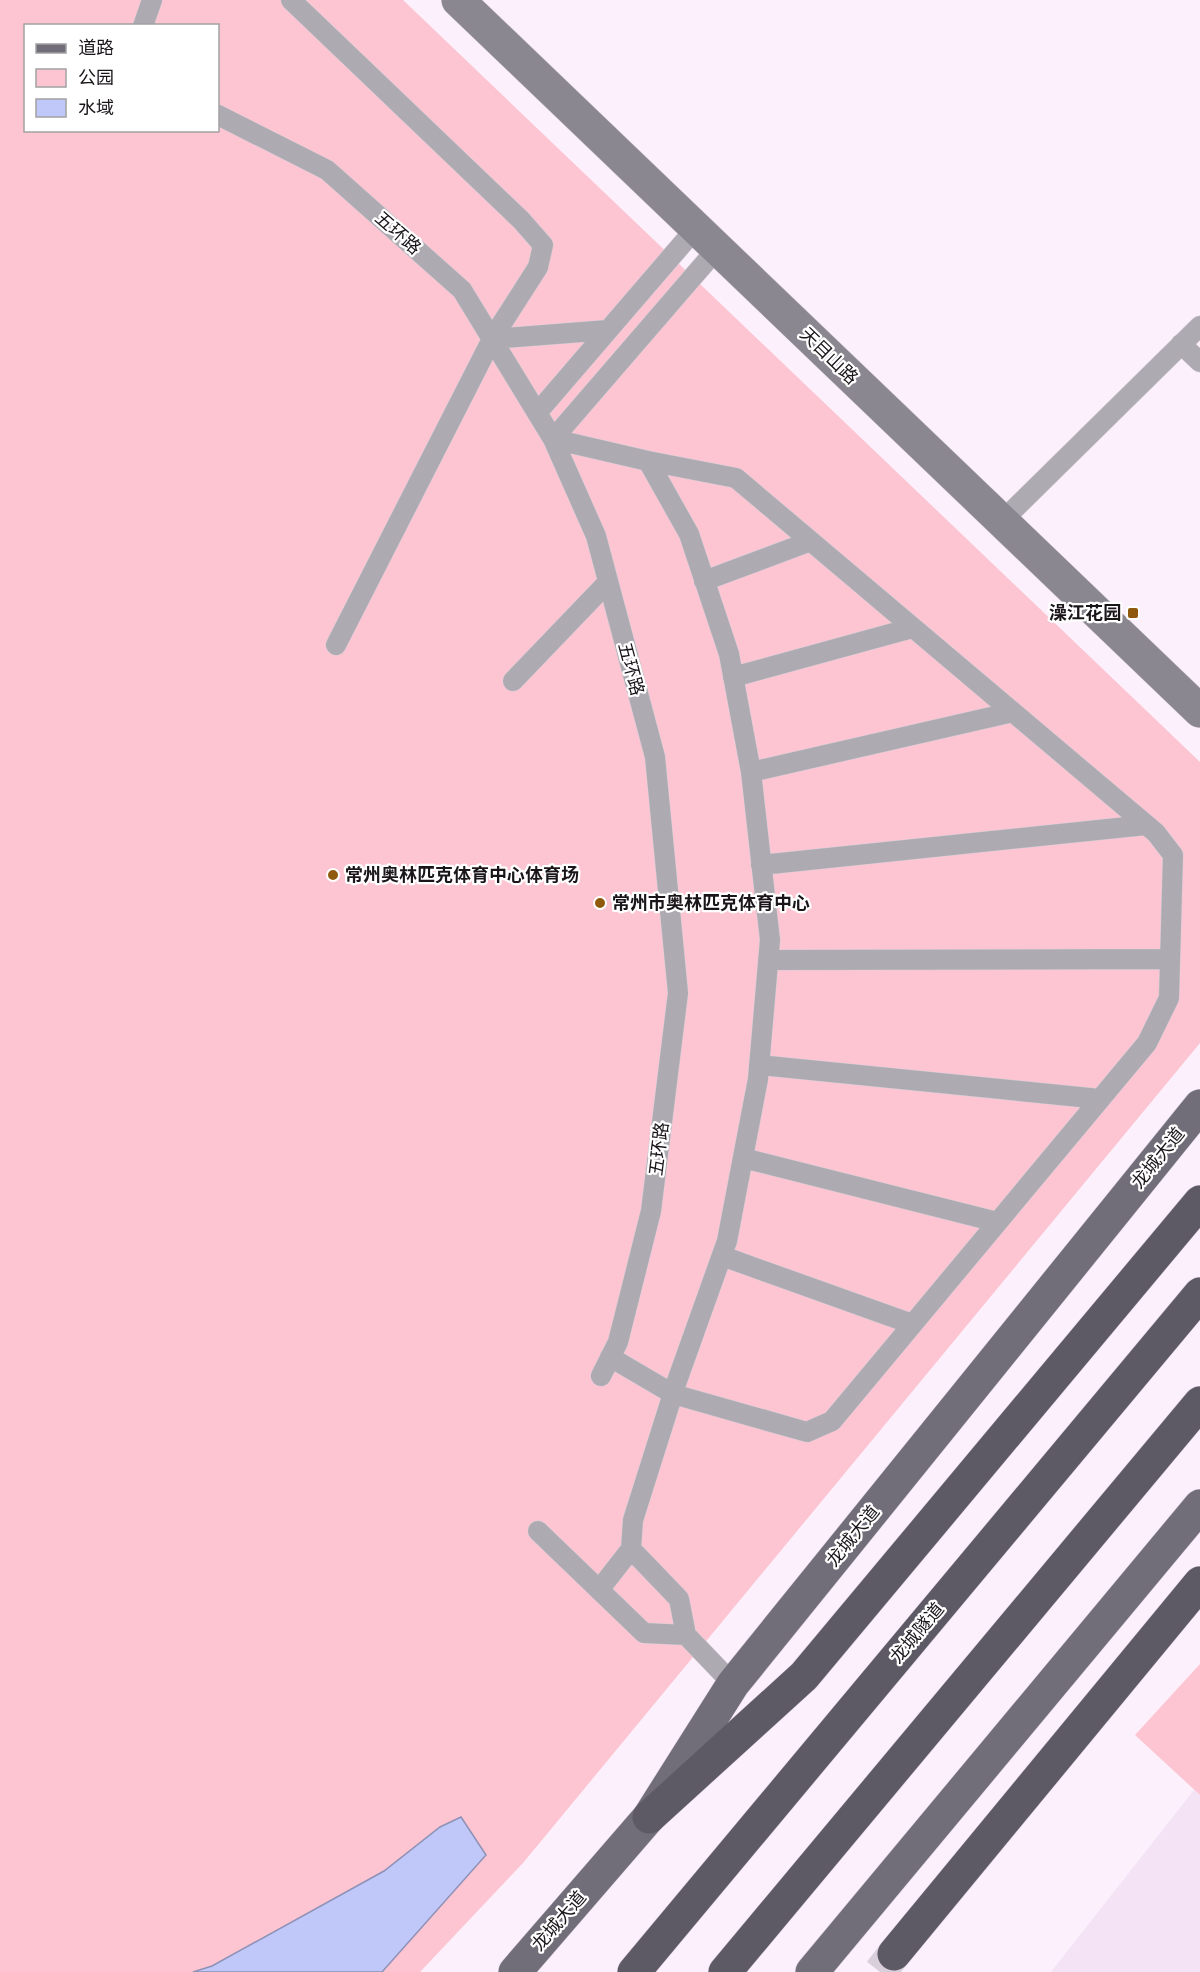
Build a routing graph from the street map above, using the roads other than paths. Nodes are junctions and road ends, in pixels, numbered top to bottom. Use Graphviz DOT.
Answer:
graph roads {
  1 [pos="152,0"];
  2 [pos="291,0"];
  3 [pos="458,0"];
  4 [pos="144,24"];
  5 [pos="219,116"];
  6 [pos="706,238"];
  7 [pos="1200,326"];
  8 [pos="608,330"];
  9 [pos="492,339"];
  10 [pos="1181,344"];
  11 [pos="1200,362"];
  12 [pos="537,413"];
  13 [pos="553,439"];
  14 [pos="648,461"];
  15 [pos="1002,521"];
  16 [pos="810,541"];
  17 [pos="705,581"];
  18 [pos="608,582"];
  19 [pos="912,628"];
  20 [pos="336,645"];
  21 [pos="733,677"];
  22 [pos="513,681"];
  23 [pos="1200,711"];
  24 [pos="1013,712"];
  25 [pos="751,772"];
  26 [pos="1146,825"];
  27 [pos="761,865"];
  28 [pos="1170,959"];
  29 [pos="768,960"];
  30 [pos="759,1065"];
  31 [pos="1100,1099"];
  32 [pos="1200,1106"];
  33 [pos="743,1158"];
  34 [pos="1200,1202"];
  35 [pos="997,1222"];
  36 [pos="722,1256"];
  37 [pos="1200,1294"];
  38 [pos="912,1324"];
  39 [pos="610,1357"];
  40 [pos="601,1376"];
  41 [pos="673,1394"];
  42 [pos="1200,1403"];
  43 [pos="1200,1506"];
  44 [pos="538,1531"];
  45 [pos="631,1549"];
  46 [pos="1200,1583"];
  47 [pos="599,1590"];
  48 [pos="686,1635"];
  49 [pos="733,1684"];
  50 [pos="649,1816"];
  51 [pos="894,1954"];
  52 [pos="515,1972"];
  53 [pos="634,1972"];
  54 [pos="725,1972"];
  55 [pos="812,1972"];
  1 -- 4 [label="lane"];
  2 -- 9 [label="lane"];
  3 -- 6 [label="street, 天目山路"];
  5 -- 9 [label="lane, 五环路"];
  6 -- 8 [label="lane"];
  6 -- 13 [label="lane"];
  6 -- 15 [label="street, 天目山路"];
  7 -- 10 [label="lane"];
  8 -- 9 [label="lane"];
  8 -- 12 [label="lane"];
  9 -- 12 [label="lane, 五环路"];
  9 -- 20 [label="lane"];
  10 -- 11 [label="lane"];
  10 -- 15 [label="lane"];
  12 -- 13 [label="lane, 五环路"];
  13 -- 14 [label="lane"];
  13 -- 18 [label="lane, 五环路"];
  14 -- 16 [label="lane"];
  14 -- 17 [label="lane"];
  15 -- 23 [label="street, 天目山路"];
  16 -- 17 [label="lane"];
  16 -- 19 [label="lane"];
  17 -- 21 [label="lane"];
  18 -- 22 [label="lane"];
  18 -- 39 [label="lane, 五环路"];
  19 -- 21 [label="lane"];
  19 -- 24 [label="lane"];
  21 -- 25 [label="lane"];
  24 -- 25 [label="lane"];
  24 -- 26 [label="lane"];
  25 -- 27 [label="lane"];
  26 -- 27 [label="lane"];
  26 -- 28 [label="lane"];
  27 -- 29 [label="lane"];
  28 -- 29 [label="lane"];
  28 -- 31 [label="lane"];
  29 -- 30 [label="lane"];
  30 -- 31 [label="lane"];
  30 -- 33 [label="lane"];
  31 -- 35 [label="lane"];
  32 -- 49 [label="main road, 龙城大道"];
  33 -- 35 [label="lane"];
  33 -- 36 [label="lane"];
  34 -- 50 [label="highway"];
  35 -- 38 [label="lane"];
  36 -- 38 [label="lane"];
  36 -- 41 [label="lane"];
  37 -- 53 [label="highway, 龙城隧道"];
  38 -- 41 [label="lane"];
  39 -- 40 [label="lane, 五环路"];
  39 -- 41 [label="lane"];
  41 -- 45 [label="lane"];
  42 -- 54 [label="highway"];
  43 -- 55 [label="main road"];
  44 -- 47 [label="lane"];
  45 -- 47 [label="lane"];
  45 -- 48 [label="lane"];
  46 -- 51 [label="highway"];
  47 -- 48 [label="lane"];
  48 -- 49 [label="lane"];
  49 -- 50 [label="main road, 龙城大道"];
  50 -- 52 [label="main road, 龙城大道"];
}
